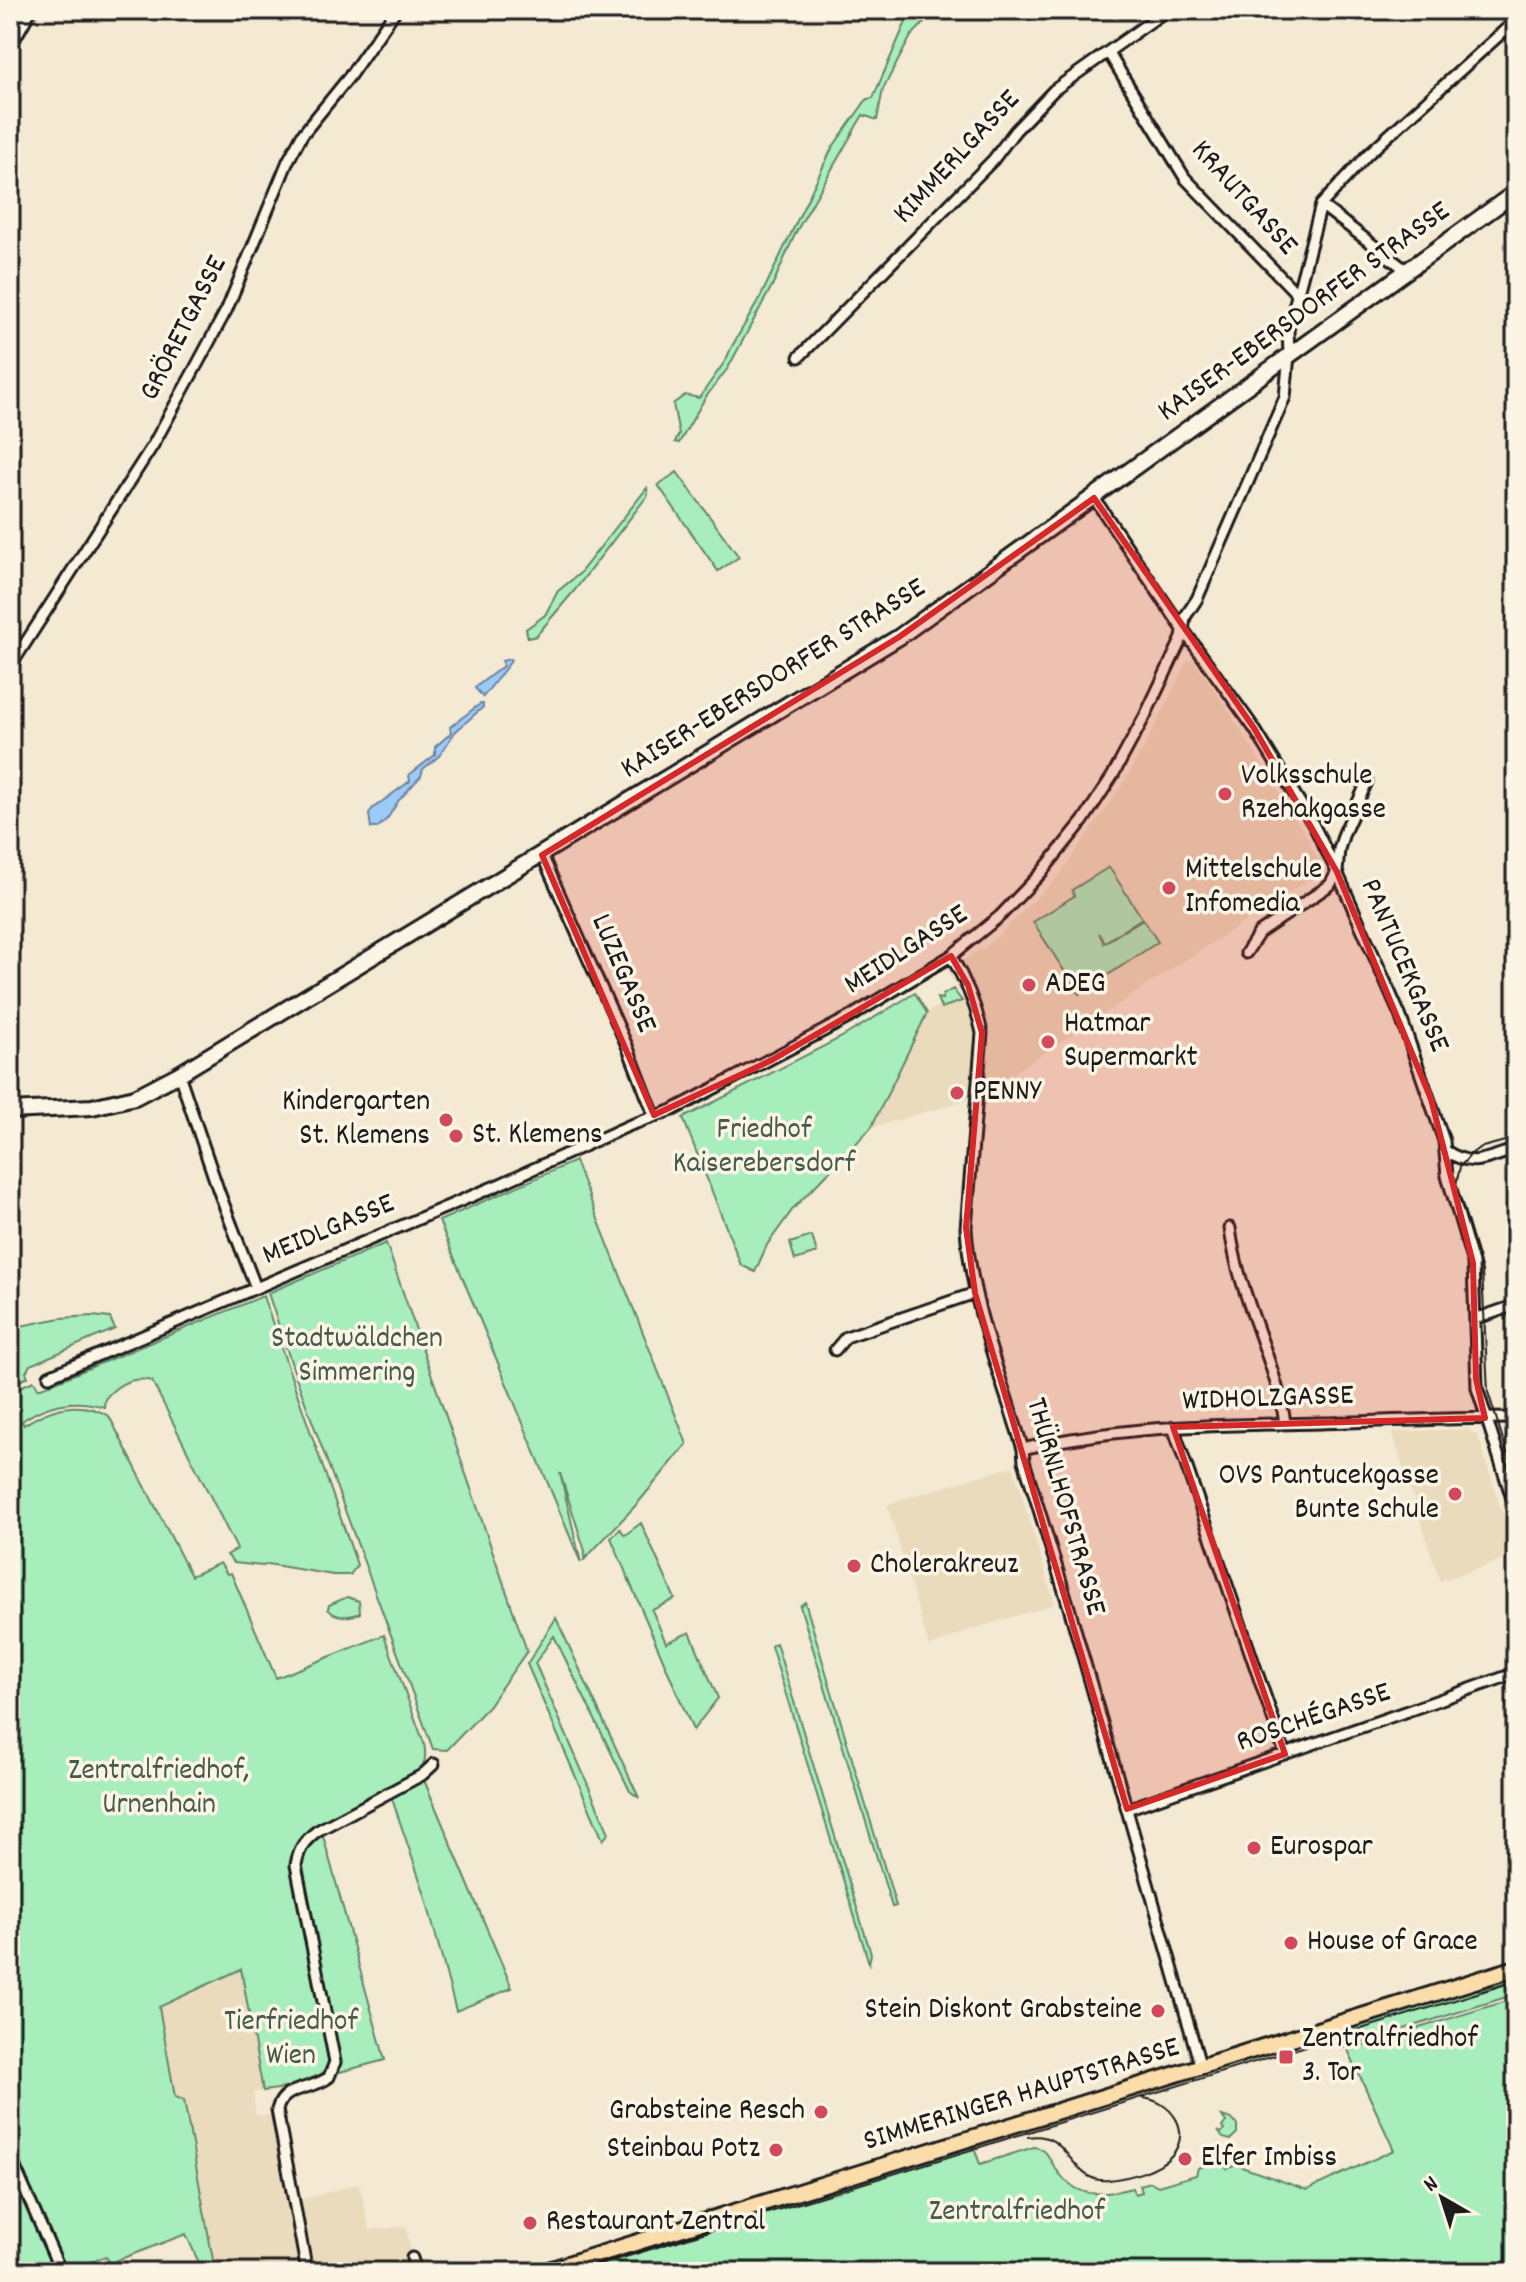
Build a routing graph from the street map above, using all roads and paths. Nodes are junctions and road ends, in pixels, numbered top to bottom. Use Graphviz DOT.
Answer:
graph roads {
  1 [pos="31,10"];
  2 [pos="396,10"];
  3 [pos="1167,10"];
  4 [pos="1516,20"];
  5 [pos="10,47"];
  6 [pos="1108,52"];
  7 [pos="1516,192"];
  8 [pos="1321,205"];
  9 [pos="1407,271"];
  10 [pos="1296,293"];
  11 [pos="1289,355"];
  12 [pos="799,357"];
  13 [pos="1094,498"];
  14 [pos="1182,628"];
  15 [pos="10,667"];
  16 [pos="1367,782"];
  17 [pos="542,855"];
  18 [pos="1337,872"];
  19 [pos="1246,953"];
  20 [pos="951,956"];
  21 [pos="179,1074"];
  22 [pos="10,1111"];
  23 [pos="654,1115"];
  24 [pos="1516,1149"];
  25 [pos="1446,1151"];
  26 [pos="1230,1228"];
  27 [pos="256,1288"];
  28 [pos="975,1293"];
  29 [pos="1516,1305"];
  30 [pos="1475,1319"];
  31 [pos="835,1350"];
  32 [pos="49,1376"];
  33 [pos="1485,1418"];
  34 [pos="1516,1418"];
  35 [pos="1285,1422"];
  36 [pos="1173,1427"];
  37 [pos="1023,1449"];
  38 [pos="1516,1511"];
  39 [pos="1516,1673"];
  40 [pos="1285,1754"];
  41 [pos="434,1764"];
  42 [pos="1127,1809"];
  43 [pos="1516,1968"];
  44 [pos="1201,2068"];
  45 [pos="10,2156"];
  46 [pos="412,2258"];
  47 [pos="61,2272"];
  48 [pos="307,2272"];
  49 [pos="416,2272"];
  50 [pos="542,2272"];
  1 -- 5 [label="street"];
  2 -- 15 [label="street, GRÖRETGASSE"];
  3 -- 6 [label="street, KIMMERLGASSE"];
  4 -- 8 [label="street"];
  6 -- 10 [label="street, KRAUTGASSE"];
  6 -- 12 [label="street, KIMMERLGASSE"];
  7 -- 9 [label="main road, KAISER-EBERSDORFER STRASSE"];
  8 -- 9 [label="street"];
  8 -- 10 [label="street, MEIDLGASSE"];
  9 -- 11 [label="main road, KAISER-EBERSDORFER STRASSE"];
  10 -- 11 [label="street, MEIDLGASSE"];
  11 -- 13 [label="main road, KAISER-EBERSDORFER STRASSE"];
  11 -- 14 [label="street, MEIDLGASSE"];
  13 -- 14 [label="street, PANTUCEKGASSE"];
  13 -- 17 [label="main road, KAISER-EBERSDORFER STRASSE"];
  14 -- 18 [label="street, PANTUCEKGASSE"];
  14 -- 20 [label="street, MEIDLGASSE"];
  16 -- 18 [label="street"];
  17 -- 21 [label="main road, KAISER-EBERSDORFER STRASSE"];
  17 -- 23 [label="street, LUZEGASSE"];
  18 -- 19 [label="street"];
  18 -- 25 [label="street, PANTUCEKGASSE"];
  20 -- 23 [label="street, MEIDLGASSE"];
  20 -- 28 [label="street, THÜRNLHOFSTRASSE"];
  21 -- 22 [label="main road, KAISER-EBERSDORFER STRASSE"];
  21 -- 27 [label="street"];
  23 -- 27 [label="street, MEIDLGASSE"];
  24 -- 25 [label="street"];
  25 -- 30 [label="street, PANTUCEKGASSE"];
  26 -- 35 [label="street"];
  27 -- 32 [label="street, MEIDLGASSE"];
  28 -- 31 [label="street"];
  28 -- 37 [label="street, THÜRNLHOFSTRASSE"];
  29 -- 30 [label="street"];
  30 -- 33 [label="street, PANTUCEKGASSE"];
  33 -- 34 [label="street, WIDHOLZGASSE"];
  33 -- 35 [label="street, WIDHOLZGASSE"];
  33 -- 38 [label="street, PANTUCEKGASSE"];
  35 -- 36 [label="street, WIDHOLZGASSE"];
  36 -- 37 [label="street, WIDHOLZGASSE"];
  36 -- 40 [label="street"];
  37 -- 42 [label="street, THÜRNLHOFSTRASSE"];
  39 -- 40 [label="street, ROSCHÉGASSE"];
  40 -- 42 [label="street, ROSCHÉGASSE"];
  41 -- 48 [label="street"];
  42 -- 44 [label="street, THÜRNLHOFSTRASSE"];
  43 -- 44 [label="main road, SIMMERINGER HAUPTSTRASSE"];
  44 -- 50 [label="main road, SIMMERINGER HAUPTSTRASSE"];
  45 -- 47 [label="street"];
  46 -- 49 [label="street"];
}
